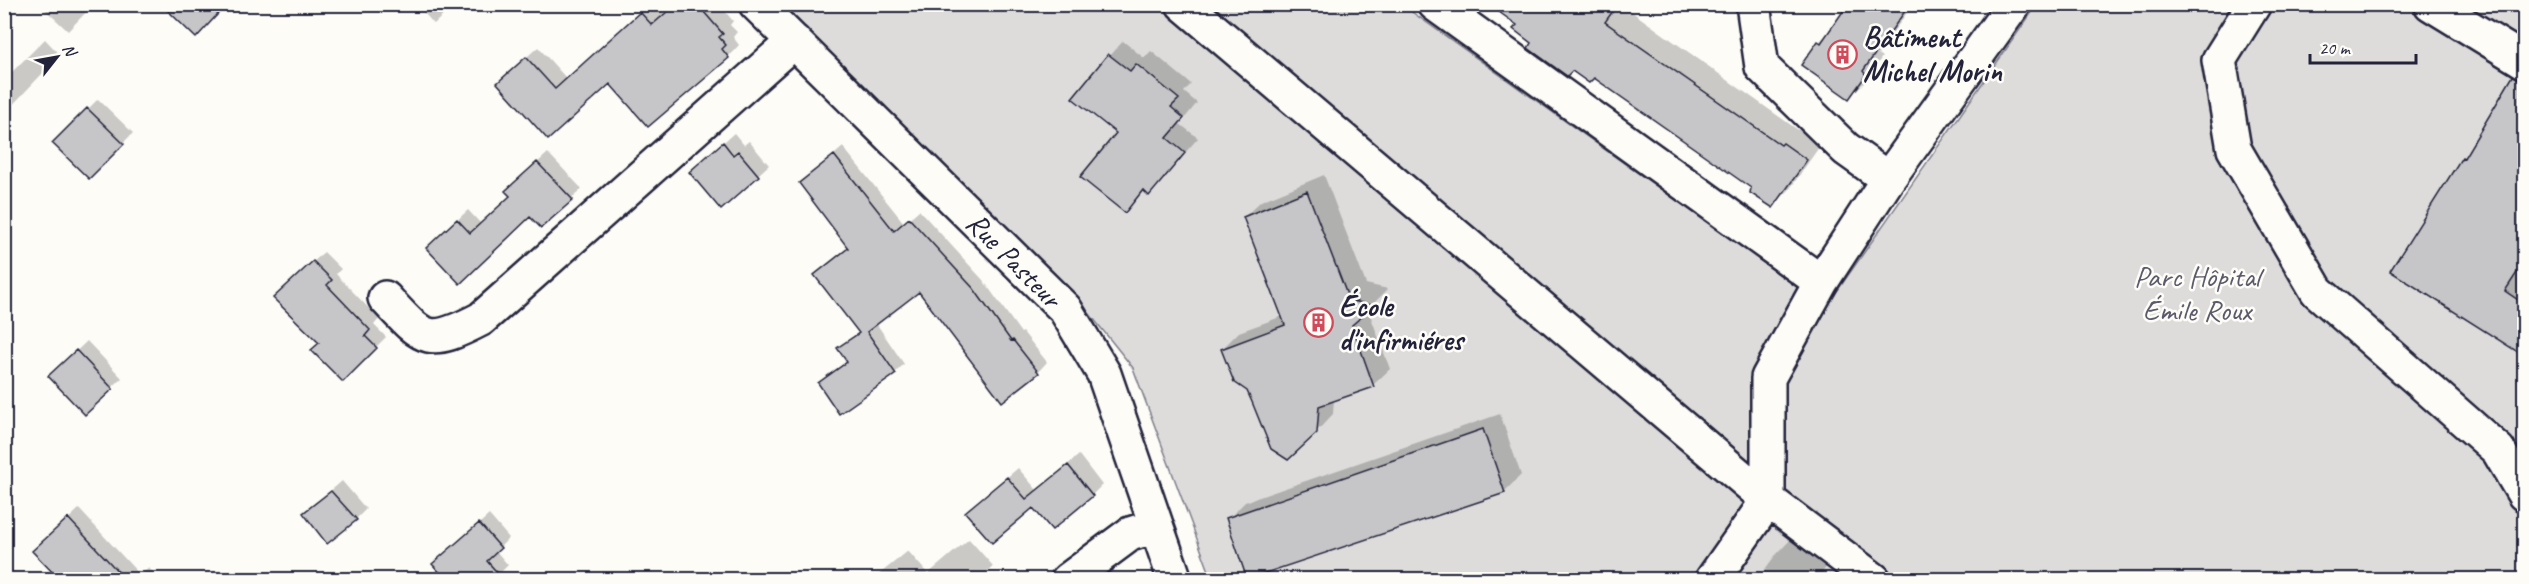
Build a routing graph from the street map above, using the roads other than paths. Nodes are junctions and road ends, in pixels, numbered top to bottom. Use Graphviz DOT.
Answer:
graph roads {
  1 [pos="756,4"];
  2 [pos="1183,4"];
  3 [pos="1435,4"];
  4 [pos="1753,4"];
  5 [pos="2014,4"];
  6 [pos="2254,4"];
  7 [pos="2431,4"];
  8 [pos="794,42"];
  9 [pos="2524,61"];
  10 [pos="1888,179"];
  11 [pos="1821,282"];
  12 [pos="385,298"];
  13 [pos="2524,494"];
  14 [pos="1768,500"];
  15 [pos="1156,526"];
  16 [pos="1068,579"];
  17 [pos="1175,579"];
  18 [pos="1712,579"];
  19 [pos="1874,579"];
  1 -- 8 [label="street, Rue Pasteur"];
  2 -- 14 [label="street"];
  3 -- 11 [label="street"];
  4 -- 10 [label="street"];
  5 -- 10 [label="street"];
  6 -- 13 [label="street"];
  7 -- 9 [label="street"];
  8 -- 12 [label="street"];
  8 -- 15 [label="street, Rue Pasteur"];
  10 -- 11 [label="street"];
  11 -- 14 [label="street"];
  14 -- 18 [label="street"];
  14 -- 19 [label="street"];
  15 -- 16 [label="street"];
  15 -- 17 [label="street, Rue Pasteur"];
}
